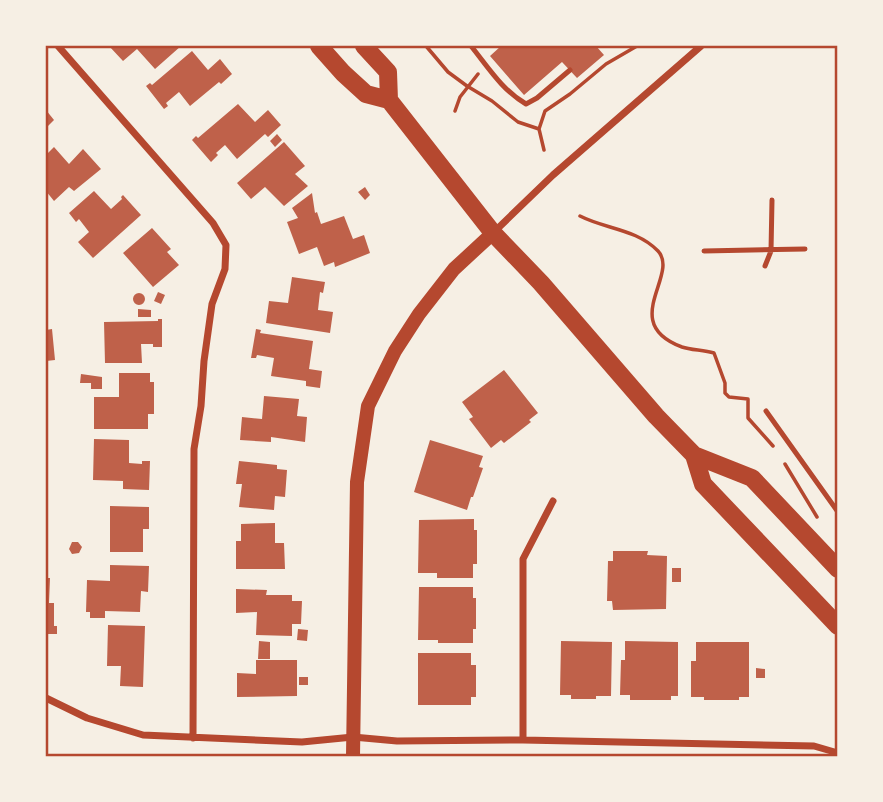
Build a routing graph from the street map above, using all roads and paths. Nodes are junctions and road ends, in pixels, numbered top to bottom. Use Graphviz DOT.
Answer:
graph roads {
  1 [pos="58,46"];
  2 [pos="319,46"];
  3 [pos="364,46"];
  4 [pos="426,46"];
  5 [pos="471,46"];
  6 [pos="637,46"];
  7 [pos="701,46"];
  8 [pos="473,65"];
  9 [pos="570,70"];
  10 [pos="467,86"];
  11 [pos="389,100"];
  12 [pos="455,111"];
  13 [pos="539,129"];
  14 [pos="544,150"];
  15 [pos="772,200"];
  16 [pos="580,216"];
  17 [pos="493,233"];
  18 [pos="805,249"];
  19 [pos="704,251"];
  20 [pos="771,251"];
  21 [pos="765,266"];
  22 [pos="766,411"];
  23 [pos="694,455"];
  24 [pos="553,501"];
  25 [pos="838,512"];
  26 [pos="819,520"];
  27 [pos="838,569"];
  28 [pos="838,626"];
  29 [pos="46,698"];
  30 [pos="353,737"];
  31 [pos="193,738"];
  32 [pos="523,740"];
  33 [pos="838,754"];
  34 [pos="353,757"];
  1 -- 31 [label="street"];
  2 -- 11 [label="main road"];
  3 -- 11 [label="main road"];
  4 -- 10 [label="path"];
  5 -- 9 [label="lane"];
  6 -- 13 [label="path"];
  7 -- 17 [label="street"];
  8 -- 10 [label="path"];
  10 -- 12 [label="path"];
  10 -- 13 [label="path"];
  11 -- 17 [label="main road"];
  13 -- 14 [label="path"];
  15 -- 20 [label="lane"];
  16 -- 26 [label="path"];
  17 -- 23 [label="main road"];
  17 -- 30 [label="main road"];
  18 -- 20 [label="lane"];
  19 -- 20 [label="lane"];
  20 -- 21 [label="lane"];
  22 -- 25 [label="lane"];
  23 -- 27 [label="main road"];
  23 -- 28 [label="main road"];
  24 -- 32 [label="street"];
  29 -- 31 [label="street"];
  30 -- 31 [label="street"];
  30 -- 32 [label="street"];
  30 -- 34 [label="main road"];
  32 -- 33 [label="street"];
}
